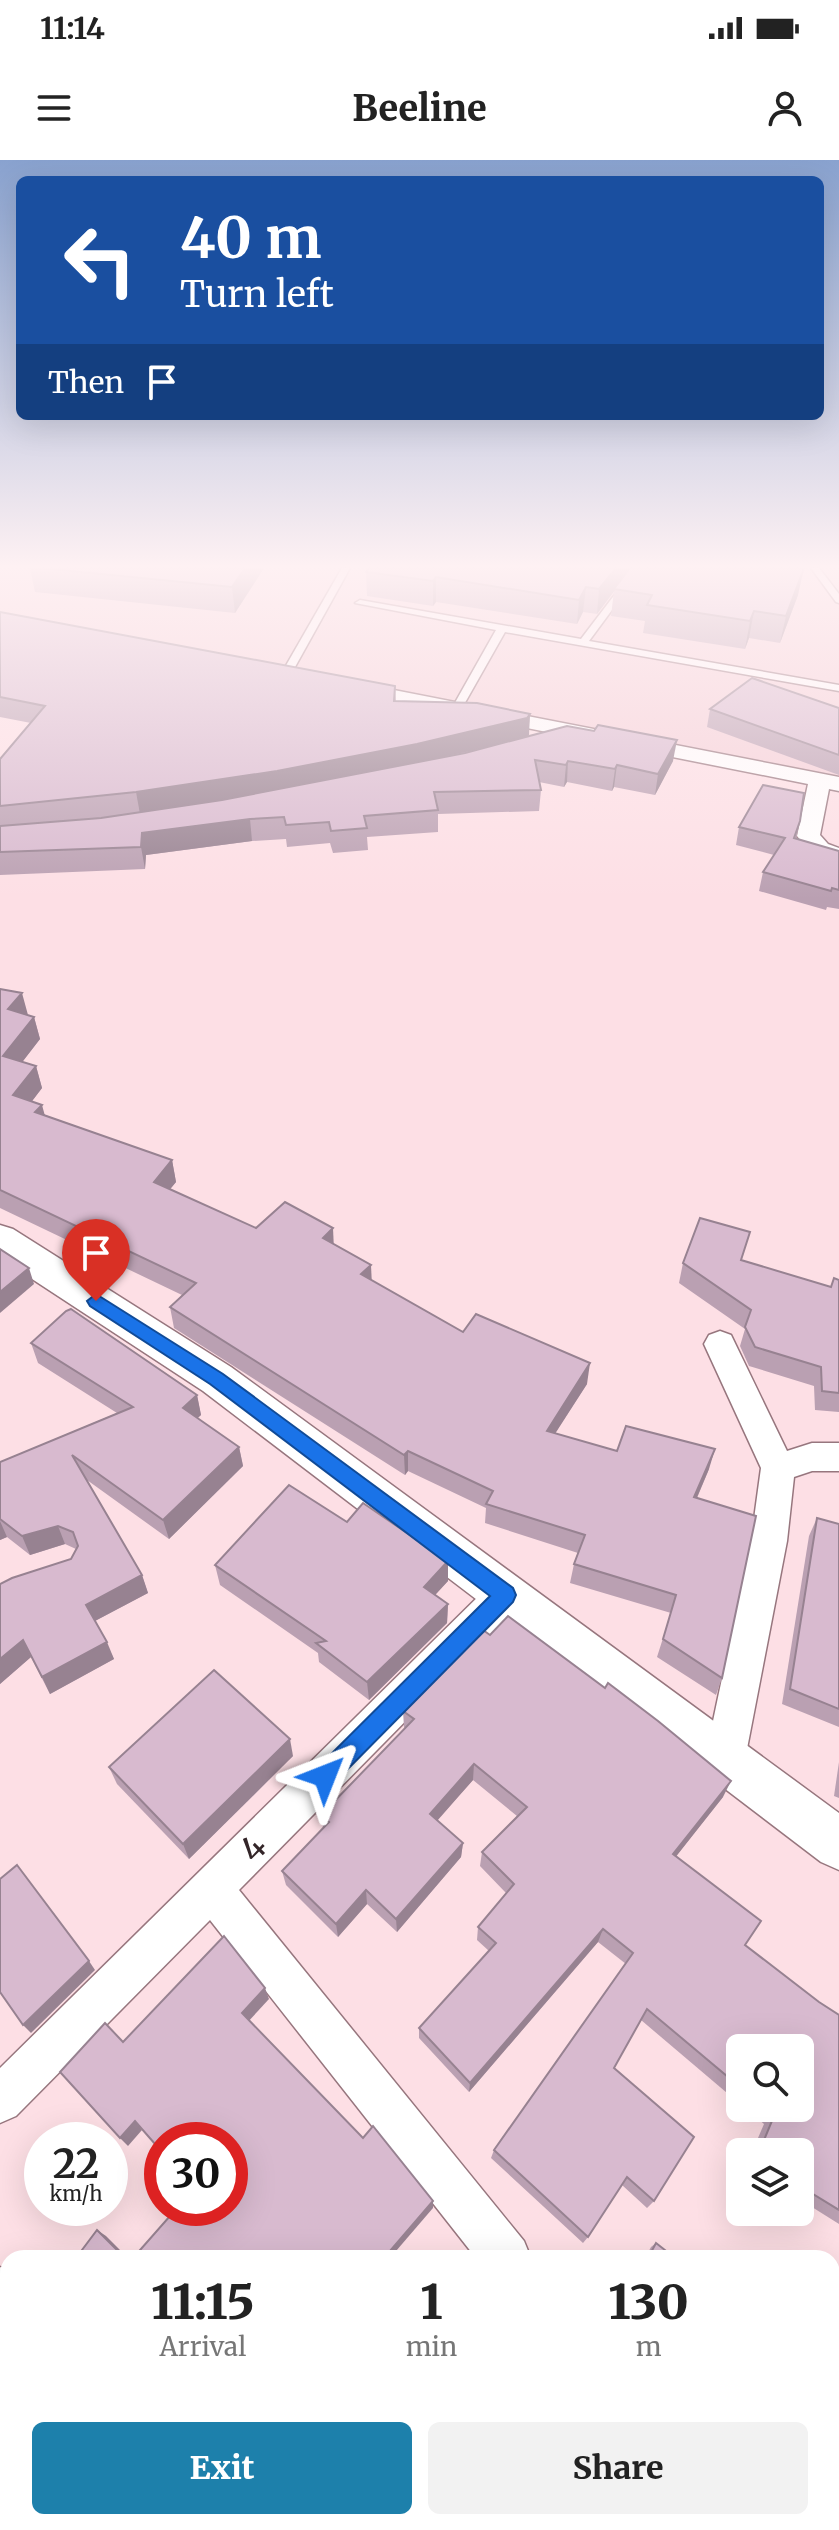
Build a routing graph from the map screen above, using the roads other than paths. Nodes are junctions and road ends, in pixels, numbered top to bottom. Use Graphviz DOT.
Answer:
graph roads {
  1 [pos="298,679"];
  2 [pos="474,679"];
  3 [pos="793,679"];
  4 [pos="838,687"];
  5 [pos="457,708"];
  6 [pos="583,734"];
  7 [pos="532,746"];
  8 [pos="830,782"];
  9 [pos="839,855"];
  10 [pos="0,1239"];
  11 [pos="720,1344"];
  12 [pos="839,1457"];
  13 [pos="778,1468"];
  14 [pos="505,1595"];
  15 [pos="725,1759"];
  16 [pos="839,1844"];
  17 [pos="212,1889"];
  18 [pos="0,2100"];
  19 [pos="501,2250"];
  1 -- 5 [label="street"];
  2 -- 5 [label="lane"];
  3 -- 4 [label="lane"];
  5 -- 6 [label="street"];
  6 -- 7 [label="street"];
  6 -- 8 [label="street"];
  8 -- 9 [label="street"];
  10 -- 14 [label="street"];
  11 -- 13 [label="street"];
  12 -- 13 [label="street"];
  13 -- 15 [label="street"];
  14 -- 15 [label="street"];
  14 -- 17 [label="street, 4"];
  15 -- 16 [label="street"];
  17 -- 18 [label="street, 4"];
  17 -- 19 [label="street"];
}
